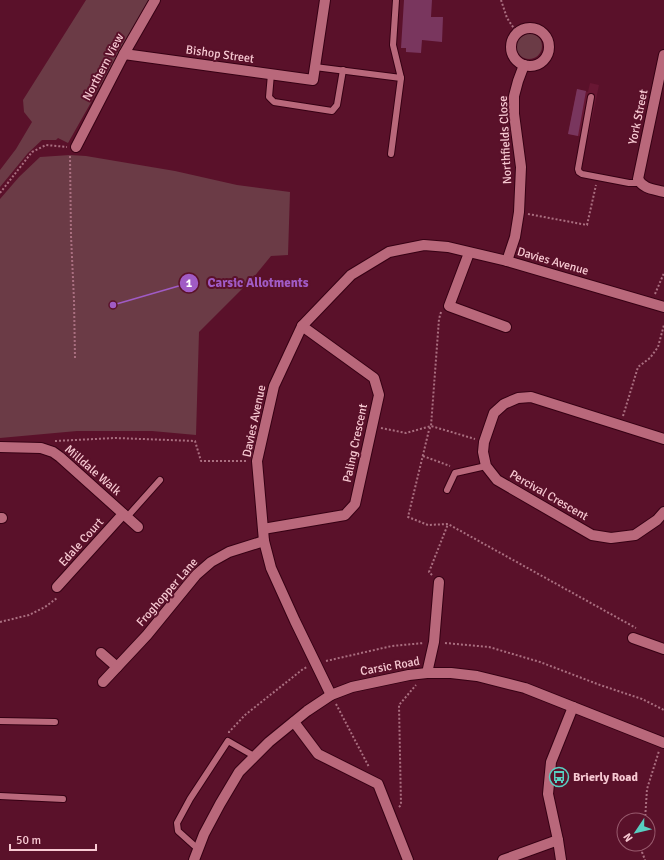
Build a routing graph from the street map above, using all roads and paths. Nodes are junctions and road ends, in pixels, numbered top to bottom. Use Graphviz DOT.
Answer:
graph roads {
  1 [pos="155,0"];
  2 [pos="325,0"];
  3 [pos="396,0"];
  4 [pos="501,0"];
  5 [pos="517,33"];
  6 [pos="124,54"];
  7 [pos="664,55"];
  8 [pos="524,65"];
  9 [pos="315,67"];
  10 [pos="343,70"];
  11 [pos="271,74"];
  12 [pos="401,78"];
  13 [pos="591,97"];
  14 [pos="76,147"];
  15 [pos="391,154"];
  16 [pos="598,178"];
  17 [pos="640,183"];
  18 [pos="664,192"];
  19 [pos="0,193"];
  20 [pos="519,212"];
  21 [pos="469,252"];
  22 [pos="508,261"];
  23 [pos="664,273"];
  24 [pos="651,303"];
  25 [pos="449,306"];
  26 [pos="664,307"];
  27 [pos="664,325"];
  28 [pos="302,326"];
  29 [pos="506,327"];
  30 [pos="75,358"];
  31 [pos="372,426"];
  32 [pos="431,426"];
  33 [pos="620,426"];
  34 [pos="664,439"];
  35 [pos="484,442"];
  36 [pos="0,448"];
  37 [pos="45,449"];
  38 [pos="423,456"];
  39 [pos="258,460"];
  40 [pos="486,466"];
  41 [pos="464,471"];
  42 [pos="160,480"];
  43 [pos="447,490"];
  44 [pos="664,512"];
  45 [pos="125,515"];
  46 [pos="448,524"];
  47 [pos="138,527"];
  48 [pos="263,529"];
  49 [pos="264,541"];
  50 [pos="439,582"];
  51 [pos="57,587"];
  52 [pos="0,622"];
  53 [pos="633,638"];
  54 [pos="664,649"];
  55 [pos="101,653"];
  56 [pos="117,668"];
  57 [pos="427,673"];
  58 [pos="103,682"];
  59 [pos="331,695"];
  60 [pos="573,707"];
  61 [pos="0,721"];
  62 [pos="55,722"];
  63 [pos="294,722"];
  64 [pos="663,742"];
  65 [pos="254,756"];
  66 [pos="378,784"];
  67 [pos="0,796"];
  68 [pos="63,799"];
  69 [pos="646,812"];
  70 [pos="392,818"];
  71 [pos="558,840"];
  72 [pos="198,849"];
  73 [pos="194,860"];
  74 [pos="408,860"];
  75 [pos="503,860"];
  76 [pos="561,860"];
  1 -- 6 [label="street, Northern View"];
  2 -- 9 [label="street"];
  3 -- 12 [label="lane"];
  4 -- 5 [label="path"];
  5 -- 8 [label="street"];
  5 -- 8 [label="street"];
  6 -- 11 [label="street, Bishop Street"];
  6 -- 14 [label="street, Northern View"];
  7 -- 17 [label="street, York Street"];
  8 -- 20 [label="street, Northfields Close"];
  9 -- 10 [label="lane"];
  9 -- 11 [label="street, Bishop Street"];
  10 -- 11 [label="lane"];
  10 -- 12 [label="lane"];
  12 -- 15 [label="lane"];
  13 -- 16 [label="lane"];
  14 -- 19 [label="path"];
  14 -- 30 [label="path"];
  16 -- 17 [label="lane"];
  16 -- 20 [label="path"];
  17 -- 18 [label="street"];
  20 -- 22 [label="street, Northfields Close"];
  21 -- 22 [label="street, Davies Avenue"];
  21 -- 25 [label="street"];
  21 -- 28 [label="street, Davies Avenue"];
  22 -- 24 [label="street, Davies Avenue"];
  23 -- 24 [label="path"];
  24 -- 26 [label="street, Davies Avenue"];
  25 -- 29 [label="street"];
  25 -- 32 [label="path"];
  27 -- 33 [label="path"];
  28 -- 31 [label="street, Paling Crescent"];
  28 -- 39 [label="street, Davies Avenue"];
  31 -- 32 [label="path"];
  31 -- 48 [label="street, Paling Crescent"];
  32 -- 35 [label="path"];
  32 -- 38 [label="path"];
  33 -- 34 [label="street"];
  33 -- 35 [label="street"];
  35 -- 40 [label="street"];
  36 -- 37 [label="street, Milldale Walk"];
  37 -- 39 [label="path"];
  37 -- 45 [label="street, Milldale Walk"];
  38 -- 41 [label="path"];
  38 -- 46 [label="path"];
  39 -- 48 [label="street, Davies Avenue"];
  40 -- 41 [label="lane"];
  40 -- 44 [label="street, Percival Crescent"];
  41 -- 43 [label="lane"];
  42 -- 45 [label="lane"];
  45 -- 47 [label="street, Milldale Walk"];
  45 -- 51 [label="street, Edale Court"];
  46 -- 50 [label="path"];
  46 -- 53 [label="path"];
  48 -- 49 [label="street, Davies Avenue"];
  49 -- 56 [label="street, Froghopper Lane"];
  49 -- 59 [label="street, Davies Avenue"];
  50 -- 57 [label="street"];
  51 -- 52 [label="path"];
  53 -- 54 [label="street"];
  55 -- 56 [label="street"];
  56 -- 58 [label="street, Froghopper Lane"];
  57 -- 59 [label="street, Carsic Road"];
  57 -- 60 [label="street, Carsic Road"];
  57 -- 70 [label="path"];
  59 -- 63 [label="street, Carsic Road"];
  59 -- 66 [label="path"];
  60 -- 64 [label="street, Carsic Road"];
  60 -- 71 [label="street"];
  61 -- 62 [label="lane"];
  63 -- 65 [label="street, Carsic Road"];
  63 -- 66 [label="street"];
  64 -- 69 [label="path"];
  65 -- 72 [label="street, Carsic Road"];
  65 -- 72 [label="lane"];
  66 -- 70 [label="street"];
  67 -- 68 [label="lane"];
  70 -- 74 [label="street"];
  71 -- 75 [label="street"];
  71 -- 76 [label="street"];
  72 -- 73 [label="street, Carsic Road"];
}
